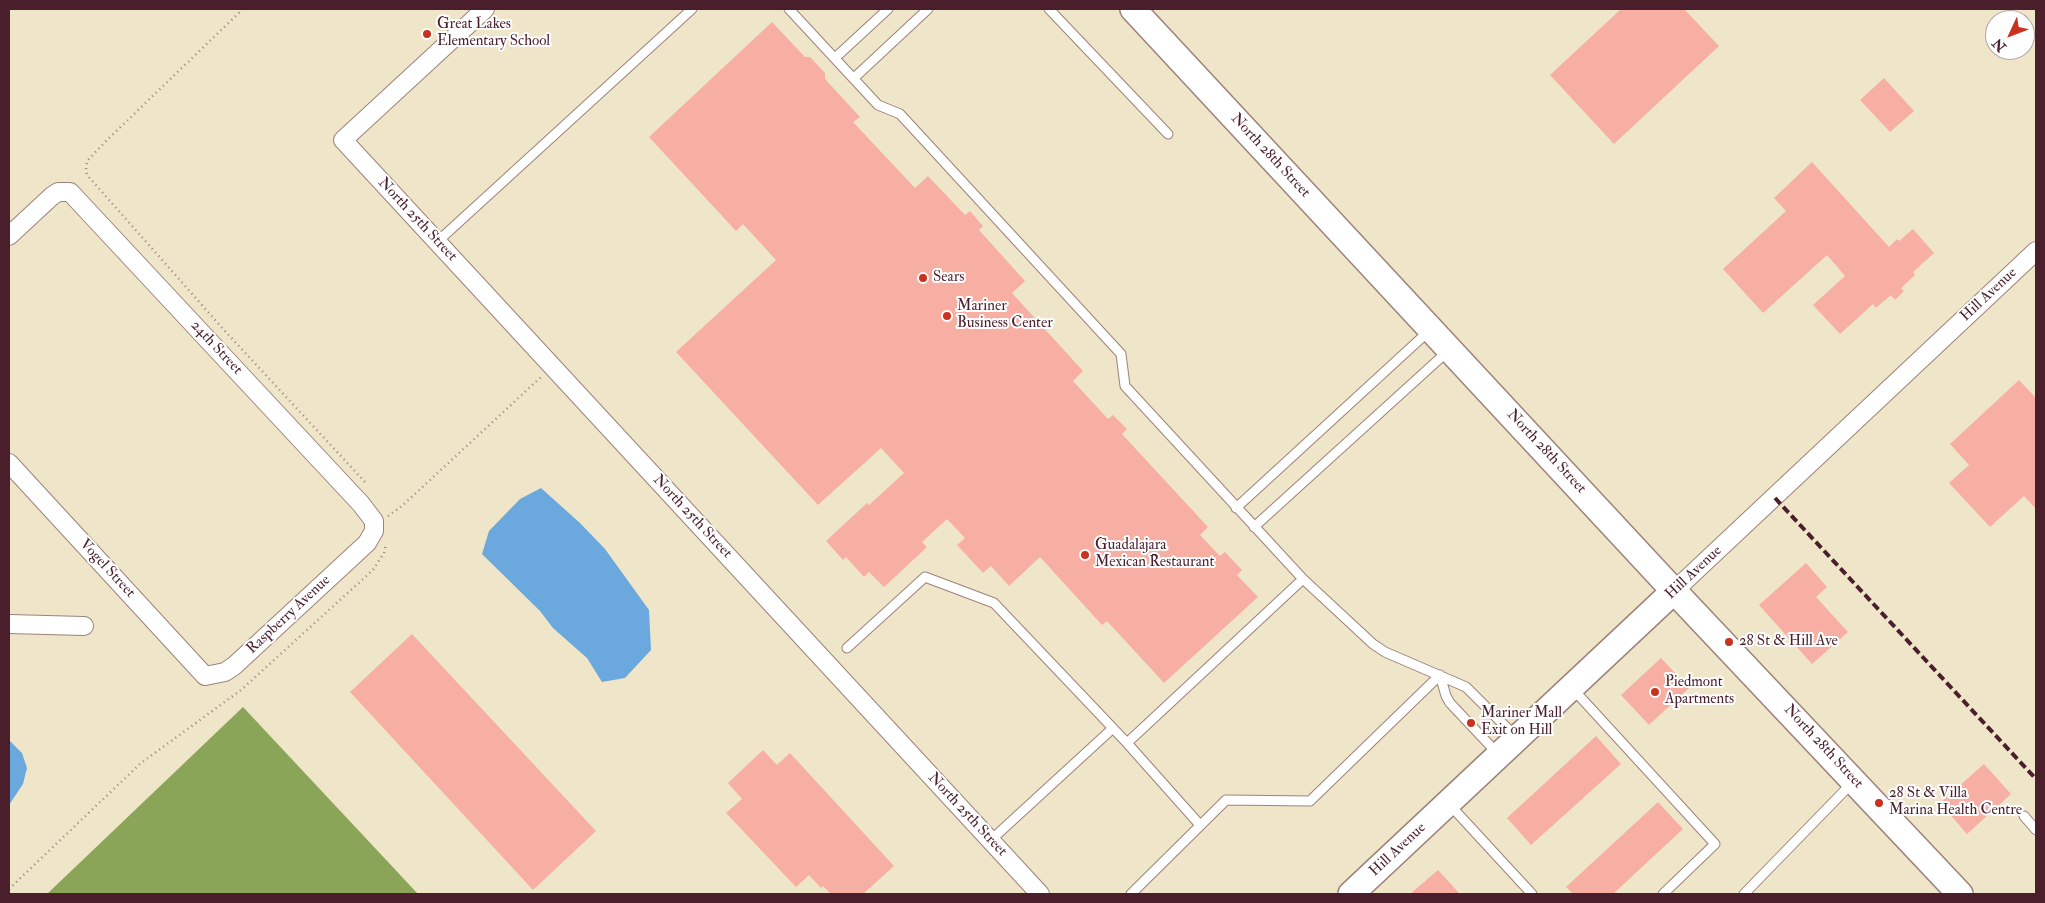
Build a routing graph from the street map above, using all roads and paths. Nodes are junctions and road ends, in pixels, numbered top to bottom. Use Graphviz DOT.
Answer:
graph roads {
  1 [pos="243,9"];
  2 [pos="485,9"];
  3 [pos="692,9"];
  4 [pos="790,9"];
  5 [pos="888,9"];
  6 [pos="928,9"];
  7 [pos="1049,9"];
  8 [pos="1133,9"];
  9 [pos="835,58"];
  10 [pos="854,78"];
  11 [pos="1168,134"];
  12 [pos="9,236"];
  13 [pos="438,242"];
  14 [pos="2036,251"];
  15 [pos="1431,329"];
  16 [pos="1450,349"];
  17 [pos="553,366"];
  18 [pos="9,463"];
  19 [pos="366,497"];
  20 [pos="1236,508"];
  21 [pos="386,510"];
  22 [pos="1254,528"];
  23 [pos="368,543"];
  24 [pos="386,544"];
  25 [pos="1303,579"];
  26 [pos="1674,590"];
  27 [pos="9,624"];
  28 [pos="84,626"];
  29 [pos="847,648"];
  30 [pos="1440,675"];
  31 [pos="204,676"];
  32 [pos="1571,688"];
  33 [pos="1112,728"];
  34 [pos="1518,739"];
  35 [pos="1127,744"];
  36 [pos="1500,756"];
  37 [pos="1855,780"];
  38 [pos="1448,803"];
  39 [pos="2024,816"];
  40 [pos="1200,825"];
  41 [pos="2036,830"];
  42 [pos="990,840"];
  43 [pos="9,889"];
  44 [pos="1040,894"];
  45 [pos="1131,894"];
  46 [pos="1351,894"];
  47 [pos="1532,894"];
  48 [pos="1663,894"];
  49 [pos="1744,894"];
  50 [pos="1960,894"];
  1 -- 19 [label="path"];
  2 -- 13 [label="street, North 25th Street"];
  3 -- 13 [label="lane"];
  4 -- 9 [label="lane"];
  5 -- 9 [label="lane"];
  6 -- 10 [label="lane"];
  7 -- 11 [label="lane"];
  8 -- 15 [label="main road, North 28th Street"];
  9 -- 10 [label="lane"];
  10 -- 20 [label="lane"];
  12 -- 19 [label="street, 24th Street"];
  13 -- 17 [label="street, North 25th Street"];
  14 -- 26 [label="street, Hill Avenue"];
  15 -- 16 [label="main road, North 28th Street"];
  15 -- 20 [label="lane"];
  16 -- 22 [label="lane"];
  16 -- 26 [label="main road, North 28th Street"];
  17 -- 21 [label="path"];
  17 -- 42 [label="street, North 25th Street"];
  18 -- 31 [label="street, Vogel Street"];
  19 -- 23 [label="street, 24th Street"];
  20 -- 22 [label="lane"];
  22 -- 25 [label="lane"];
  23 -- 31 [label="street, Raspberry Avenue"];
  24 -- 43 [label="path"];
  25 -- 30 [label="lane"];
  25 -- 35 [label="lane"];
  26 -- 32 [label="main road, Hill Avenue"];
  26 -- 37 [label="main road, North 28th Street"];
  27 -- 28 [label="street"];
  29 -- 33 [label="lane"];
  30 -- 34 [label="lane"];
  30 -- 36 [label="lane"];
  30 -- 40 [label="lane"];
  32 -- 34 [label="main road, Hill Avenue"];
  32 -- 48 [label="lane"];
  33 -- 35 [label="lane"];
  33 -- 42 [label="lane"];
  34 -- 36 [label="main road, Hill Avenue"];
  35 -- 40 [label="lane"];
  36 -- 38 [label="main road, Hill Avenue"];
  37 -- 49 [label="lane"];
  37 -- 50 [label="main road, North 28th Street"];
  38 -- 46 [label="main road, Hill Avenue"];
  38 -- 47 [label="lane"];
  39 -- 41 [label="lane"];
  40 -- 45 [label="lane"];
  42 -- 44 [label="street, North 25th Street"];
}
